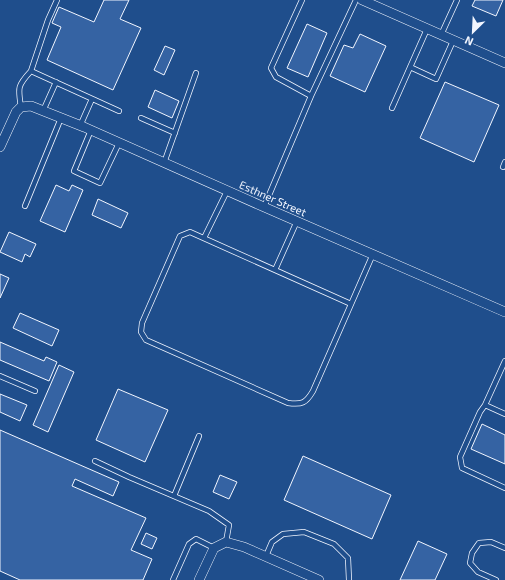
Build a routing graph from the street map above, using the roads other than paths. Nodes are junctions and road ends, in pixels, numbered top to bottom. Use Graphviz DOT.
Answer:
graph roads {
  1 [pos="57,0"];
  2 [pos="302,0"];
  3 [pos="356,0"];
  4 [pos="362,0"];
  5 [pos="456,0"];
  6 [pos="427,29"];
  7 [pos="441,35"];
  8 [pos="453,40"];
  9 [pos="505,63"];
  10 [pos="410,67"];
  11 [pos="31,72"];
  12 [pos="196,73"];
  13 [pos="56,82"];
  14 [pos="311,96"];
  15 [pos="92,99"];
  16 [pos="26,106"];
  17 [pos="392,108"];
  18 [pos="43,111"];
  19 [pos="119,111"];
  20 [pos="61,118"];
  21 [pos="142,118"];
  22 [pos="80,126"];
  23 [pos="91,130"];
  24 [pos="175,133"];
  25 [pos="119,142"];
  26 [pos="0,147"];
  27 [pos="164,163"];
  28 [pos="227,191"];
  29 [pos="25,206"];
  30 [pos="264,207"];
  31 [pos="297,222"];
  32 [pos="204,238"];
  33 [pos="373,254"];
  34 [pos="275,270"];
  35 [pos="351,304"];
  36 [pos="505,312"];
  37 [pos="505,361"];
  38 [pos="0,376"];
  39 [pos="35,391"];
  40 [pos="485,405"];
  41 [pos="505,414"];
  42 [pos="199,436"];
  43 [pos="95,461"];
  44 [pos="505,488"];
  45 [pos="174,496"];
  46 [pos="220,545"];
  47 [pos="505,548"];
  48 [pos="266,556"];
  49 [pos="173,580"];
  50 [pos="199,580"];
  51 [pos="319,580"];
  52 [pos="349,580"];
  53 [pos="496,580"];
  1 -- 11 [label="lane"];
  2 -- 14 [label="lane"];
  3 -- 14 [label="lane"];
  4 -- 6 [label="street"];
  5 -- 7 [label="lane"];
  6 -- 7 [label="street"];
  6 -- 10 [label="lane"];
  7 -- 8 [label="street"];
  8 -- 9 [label="street"];
  8 -- 10 [label="lane"];
  10 -- 17 [label="lane"];
  11 -- 13 [label="lane"];
  11 -- 16 [label="lane"];
  12 -- 24 [label="lane"];
  13 -- 15 [label="lane"];
  13 -- 18 [label="lane"];
  14 -- 30 [label="lane"];
  15 -- 19 [label="lane"];
  15 -- 22 [label="lane"];
  16 -- 18 [label="street, Esthner Street"];
  16 -- 26 [label="street"];
  18 -- 20 [label="street, Esthner Street"];
  20 -- 22 [label="street, Esthner Street"];
  20 -- 29 [label="lane"];
  21 -- 24 [label="lane"];
  22 -- 23 [label="street, Esthner Street"];
  23 -- 25 [label="street, Esthner Street"];
  23 -- 25 [label="lane"];
  24 -- 27 [label="lane"];
  25 -- 27 [label="street, Esthner Street"];
  27 -- 28 [label="street, Esthner Street"];
  28 -- 30 [label="street, Esthner Street"];
  28 -- 32 [label="lane"];
  30 -- 31 [label="street, Esthner Street"];
  31 -- 33 [label="street, Esthner Street"];
  31 -- 34 [label="lane"];
  32 -- 34 [label="lane"];
  32 -- 35 [label="lane"];
  33 -- 35 [label="lane"];
  33 -- 36 [label="street, Esthner Street"];
  34 -- 35 [label="lane"];
  37 -- 40 [label="lane"];
  38 -- 39 [label="lane"];
  40 -- 41 [label="lane"];
  40 -- 44 [label="lane"];
  42 -- 45 [label="lane"];
  43 -- 45 [label="lane"];
  45 -- 46 [label="lane"];
  46 -- 48 [label="street"];
  46 -- 49 [label="lane"];
  46 -- 50 [label="street"];
  47 -- 53 [label="lane"];
  48 -- 51 [label="street"];
  48 -- 52 [label="lane"];
}
